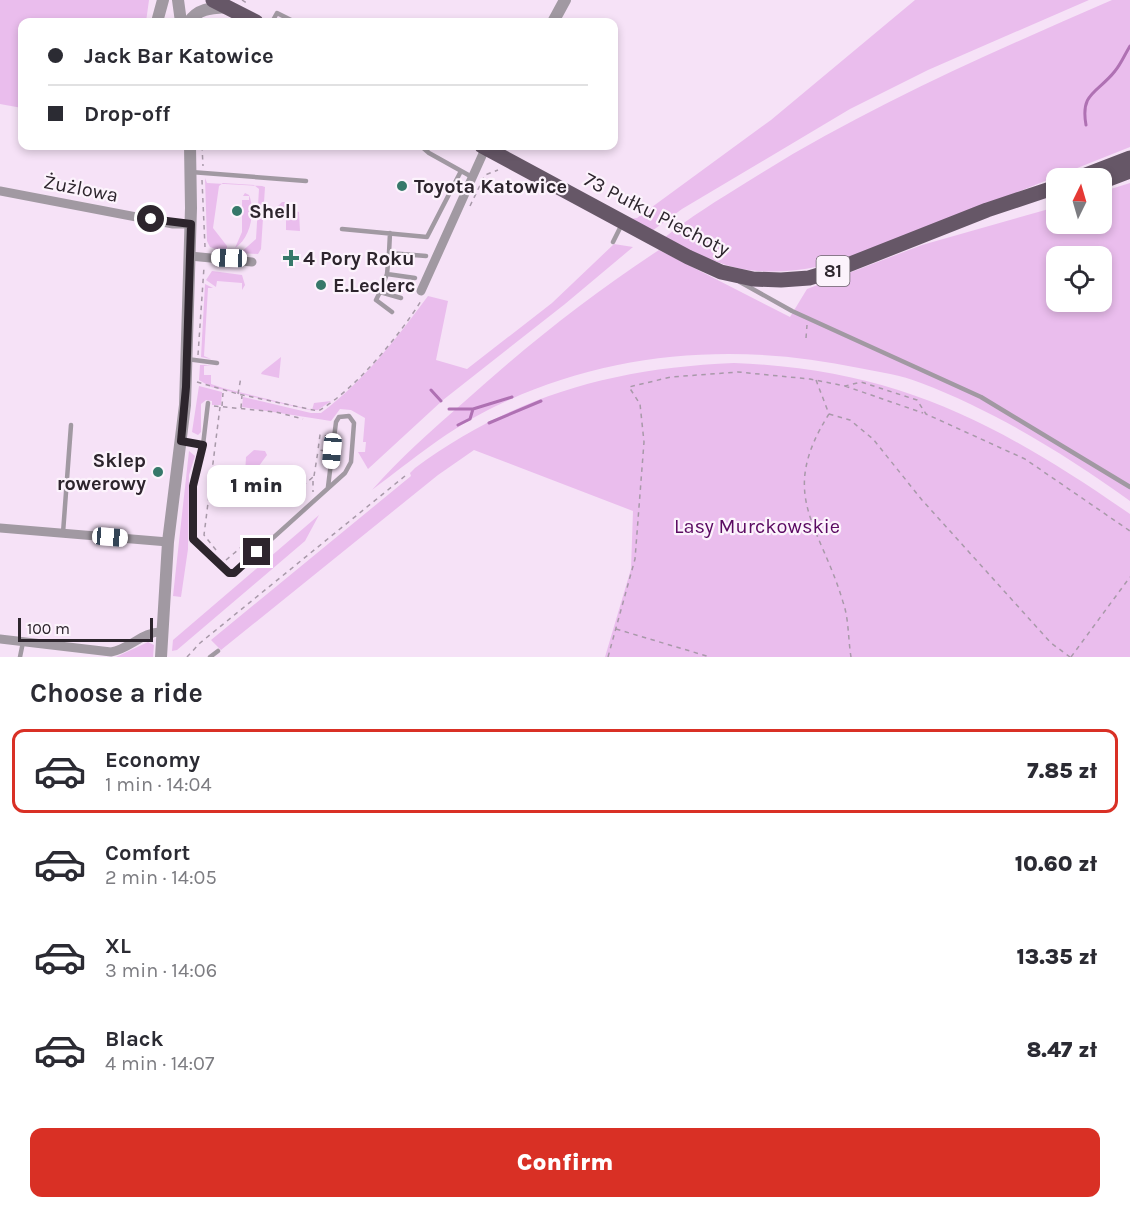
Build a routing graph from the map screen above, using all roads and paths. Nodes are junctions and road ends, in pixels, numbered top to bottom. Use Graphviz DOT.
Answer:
graph roads {
  1 [pos="162,0"];
  2 [pos="178,0"];
  3 [pos="213,0"];
  4 [pos="565,0"];
  5 [pos="232,6"];
  6 [pos="158,18"];
  7 [pos="180,18"];
  8 [pos="192,18"];
  9 [pos="250,18"];
  10 [pos="274,18"];
  11 [pos="287,18"];
  12 [pos="555,18"];
  13 [pos="191,150"];
  14 [pos="201,150"];
  15 [pos="426,150"];
  16 [pos="484,150"];
  17 [pos="492,150"];
  18 [pos="1130,158"];
  19 [pos="502,166"];
  20 [pos="1104,168"];
  21 [pos="461,171"];
  22 [pos="1130,171"];
  23 [pos="197,172"];
  24 [pos="473,178"];
  25 [pos="1112,178"];
  26 [pos="306,181"];
  27 [pos="0,191"];
  28 [pos="1046,191"];
  29 [pos="1046,200"];
  30 [pos="469,208"];
  31 [pos="623,222"];
  32 [pos="191,224"];
  33 [pos="954,225"];
  34 [pos="342,229"];
  35 [pos="390,233"];
  36 [pos="613,242"];
  37 [pos="205,245"];
  38 [pos="389,253"];
  39 [pos="190,256"];
  40 [pos="426,256"];
  41 [pos="252,262"];
  42 [pos="204,271"];
  43 [pos="721,272"];
  44 [pos="387,274"];
  45 [pos="415,278"];
  46 [pos="380,292"];
  47 [pos="422,295"];
  48 [pos="401,298"];
  49 [pos="392,312"];
  50 [pos="809,318"];
  51 [pos="806,338"];
  52 [pos="192,360"];
  53 [pos="217,363"];
  54 [pos="241,377"];
  55 [pos="816,380"];
  56 [pos="196,382"];
  57 [pos="845,386"];
  58 [pos="195,387"];
  59 [pos="223,391"];
  60 [pos="238,394"];
  61 [pos="242,395"];
  62 [pos="207,404"];
  63 [pos="221,407"];
  64 [pos="241,409"];
  65 [pos="829,414"];
  66 [pos="926,414"];
  67 [pos="303,419"];
  68 [pos="71,425"];
  69 [pos="334,436"];
  70 [pos="181,441"];
  71 [pos="203,445"];
  72 [pos="318,450"];
  73 [pos="332,451"];
  74 [pos="200,465"];
  75 [pos="213,468"];
  76 [pos="405,476"];
  77 [pos="313,477"];
  78 [pos="328,487"];
  79 [pos="1130,487"];
  80 [pos="318,497"];
  81 [pos="289,498"];
  82 [pos="0,528"];
  83 [pos="1130,531"];
  84 [pos="63,533"];
  85 [pos="168,542"];
  86 [pos="217,551"];
  87 [pos="257,552"];
  88 [pos="222,557"];
  89 [pos="1130,577"];
  90 [pos="615,628"];
  91 [pos="162,632"];
  92 [pos="0,639"];
  93 [pos="23,641"];
  94 [pos="218,651"];
  95 [pos="20,657"];
  96 [pos="161,657"];
  97 [pos="188,657"];
  98 [pos="210,657"];
  99 [pos="608,657"];
  100 [pos="710,657"];
  101 [pos="851,657"];
  102 [pos="1071,657"];
  1 -- 6 [label="street"];
  2 -- 7 [label="street"];
  3 -- 5 [label="main road"];
  4 -- 12 [label="street"];
  5 -- 8 [label="street"];
  5 -- 9 [label="main road"];
  10 -- 11 [label="lane"];
  13 -- 23 [label="street"];
  14 -- 23 [label="path"];
  15 -- 21 [label="lane"];
  16 -- 24 [label="street"];
  17 -- 31 [label="main road, 73 Pułku Piechoty / 81"];
  18 -- 20 [label="main road"];
  19 -- 30 [label="path"];
  21 -- 24 [label="lane"];
  21 -- 35 [label="lane"];
  22 -- 25 [label="main road"];
  23 -- 26 [label="lane"];
  23 -- 32 [label="street"];
  23 -- 37 [label="path"];
  24 -- 47 [label="street"];
  27 -- 32 [label="street, Żużlowa"];
  28 -- 33 [label="main road, 73 Pułku Piechoty / 81"];
  29 -- 33 [label="main road, 73 Pułku Piechoty / 81"];
  31 -- 36 [label="lane"];
  31 -- 43 [label="main road, 73 Pułku Piechoty / 81"];
  32 -- 39 [label="street"];
  33 -- 43 [label="main road, 73 Pułku Piechoty / 81"];
  34 -- 35 [label="lane"];
  35 -- 38 [label="lane"];
  38 -- 40 [label="lane"];
  38 -- 44 [label="lane"];
  39 -- 41 [label="street"];
  39 -- 52 [label="street"];
  42 -- 52 [label="path"];
  43 -- 50 [label="lane"];
  44 -- 45 [label="lane"];
  44 -- 46 [label="lane"];
  46 -- 48 [label="lane"];
  46 -- 49 [label="lane"];
  47 -- 61 [label="path"];
  50 -- 51 [label="path"];
  50 -- 79 [label="lane"];
  52 -- 53 [label="lane"];
  52 -- 56 [label="path"];
  52 -- 70 [label="street"];
  54 -- 60 [label="path"];
  55 -- 57 [label="path"];
  55 -- 65 [label="path"];
  55 -- 90 [label="path"];
  56 -- 58 [label="path"];
  56 -- 59 [label="path"];
  57 -- 66 [label="path"];
  57 -- 66 [label="path"];
  59 -- 60 [label="path"];
  59 -- 63 [label="path"];
  60 -- 61 [label="path"];
  61 -- 64 [label="path"];
  62 -- 63 [label="path"];
  62 -- 71 [label="lane"];
  63 -- 64 [label="path"];
  63 -- 75 [label="path"];
  64 -- 67 [label="path"];
  65 -- 101 [label="path"];
  65 -- 102 [label="path"];
  66 -- 83 [label="path"];
  68 -- 84 [label="lane"];
  69 -- 72 [label="path"];
  69 -- 73 [label="lane"];
  69 -- 78 [label="lane"];
  70 -- 71 [label="lane"];
  70 -- 85 [label="street"];
  71 -- 74 [label="lane"];
  72 -- 73 [label="path"];
  72 -- 77 [label="path"];
  73 -- 78 [label="lane"];
  74 -- 75 [label="path"];
  74 -- 87 [label="lane"];
  75 -- 86 [label="path"];
  76 -- 97 [label="path"];
  77 -- 80 [label="path"];
  77 -- 81 [label="path"];
  78 -- 80 [label="lane"];
  80 -- 87 [label="lane"];
  82 -- 84 [label="street"];
  84 -- 85 [label="street"];
  85 -- 91 [label="street"];
  87 -- 88 [label="path"];
  89 -- 102 [label="path"];
  90 -- 99 [label="path"];
  90 -- 100 [label="path"];
  91 -- 93 [label="street"];
  91 -- 96 [label="street"];
  92 -- 93 [label="street"];
  93 -- 95 [label="lane"];
  94 -- 98 [label="lane"];
}
